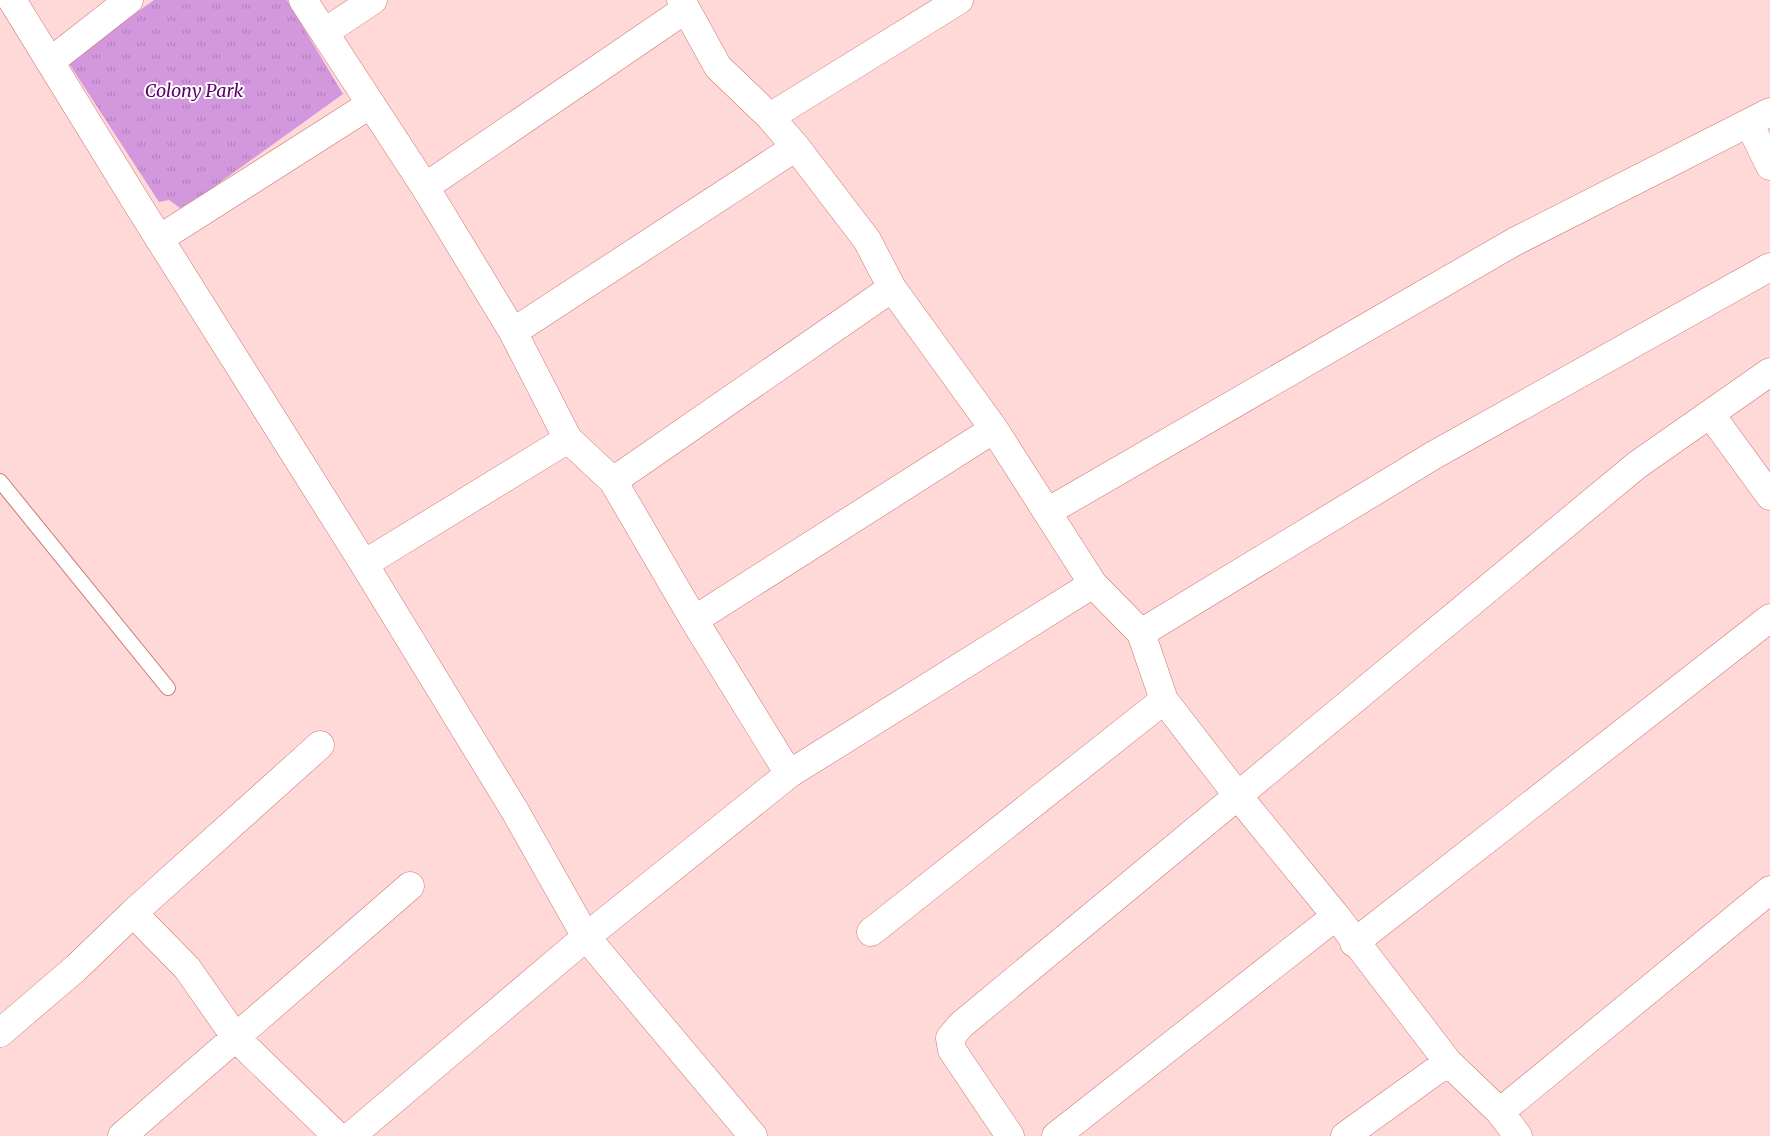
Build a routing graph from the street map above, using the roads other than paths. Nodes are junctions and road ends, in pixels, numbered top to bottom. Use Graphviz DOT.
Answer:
graph roads {
  1 [pos="12,0"];
  2 [pos="129,0"];
  3 [pos="303,0"];
  4 [pos="373,0"];
  5 [pos="959,0"];
  6 [pos="683,4"];
  7 [pos="325,32"];
  8 [pos="51,60"];
  9 [pos="371,104"];
  10 [pos="770,117"];
  11 [pos="1760,118"];
  12 [pos="796,147"];
  13 [pos="1770,166"];
  14 [pos="425,186"];
  15 [pos="159,239"];
  16 [pos="1770,267"];
  17 [pos="892,288"];
  18 [pos="513,332"];
  19 [pos="1770,372"];
  20 [pos="1711,415"];
  21 [pos="994,429"];
  22 [pos="568,439"];
  23 [pos="0,482"];
  24 [pos="613,482"];
  25 [pos="1770,496"];
  26 [pos="1046,512"];
  27 [pos="364,564"];
  28 [pos="1093,584"];
  29 [pos="1770,618"];
  30 [pos="694,620"];
  31 [pos="1141,633"];
  32 [pos="168,688"];
  33 [pos="1164,700"];
  34 [pos="320,745"];
  35 [pos="789,774"];
  36 [pos="1238,796"];
  37 [pos="410,886"];
  38 [pos="1770,890"];
  39 [pos="133,912"];
  40 [pos="1336,916"];
  41 [pos="871,932"];
  42 [pos="586,937"];
  43 [pos="1354,943"];
  44 [pos="0,1033"];
  45 [pos="236,1038"];
  46 [pos="1448,1062"];
  47 [pos="1500,1112"];
  48 [pos="122,1136"];
  49 [pos="337,1136"];
  50 [pos="351,1136"];
  51 [pos="754,1136"];
  52 [pos="1010,1136"];
  53 [pos="1056,1136"];
  54 [pos="1345,1136"];
  55 [pos="1518,1136"];
  1 -- 8 [label="street"];
  2 -- 8 [label="street"];
  3 -- 7 [label="street"];
  4 -- 7 [label="street"];
  5 -- 10 [label="street"];
  6 -- 10 [label="street"];
  6 -- 14 [label="street"];
  7 -- 9 [label="street"];
  8 -- 15 [label="street"];
  9 -- 14 [label="street"];
  9 -- 15 [label="street"];
  10 -- 12 [label="street"];
  11 -- 13 [label="street"];
  11 -- 26 [label="street"];
  12 -- 17 [label="street"];
  12 -- 18 [label="street"];
  14 -- 18 [label="street"];
  15 -- 27 [label="street"];
  16 -- 31 [label="street"];
  17 -- 21 [label="street"];
  17 -- 24 [label="street"];
  18 -- 22 [label="street"];
  19 -- 20 [label="street"];
  20 -- 25 [label="street"];
  20 -- 36 [label="street"];
  21 -- 26 [label="street"];
  21 -- 30 [label="street"];
  22 -- 24 [label="street"];
  22 -- 27 [label="street"];
  23 -- 32 [label="lane"];
  24 -- 30 [label="street"];
  26 -- 28 [label="street"];
  27 -- 42 [label="street"];
  28 -- 31 [label="street"];
  28 -- 35 [label="street"];
  29 -- 43 [label="street"];
  30 -- 35 [label="street"];
  31 -- 33 [label="street"];
  33 -- 36 [label="street"];
  33 -- 41 [label="street"];
  34 -- 39 [label="street"];
  35 -- 42 [label="street"];
  36 -- 40 [label="street"];
  36 -- 52 [label="street"];
  37 -- 45 [label="street"];
  38 -- 47 [label="street"];
  39 -- 44 [label="street"];
  39 -- 45 [label="street"];
  40 -- 43 [label="street"];
  40 -- 53 [label="street"];
  42 -- 50 [label="street"];
  42 -- 51 [label="street"];
  43 -- 46 [label="street"];
  45 -- 48 [label="street"];
  45 -- 49 [label="street"];
  46 -- 47 [label="street"];
  46 -- 54 [label="street"];
  47 -- 55 [label="street"];
}
